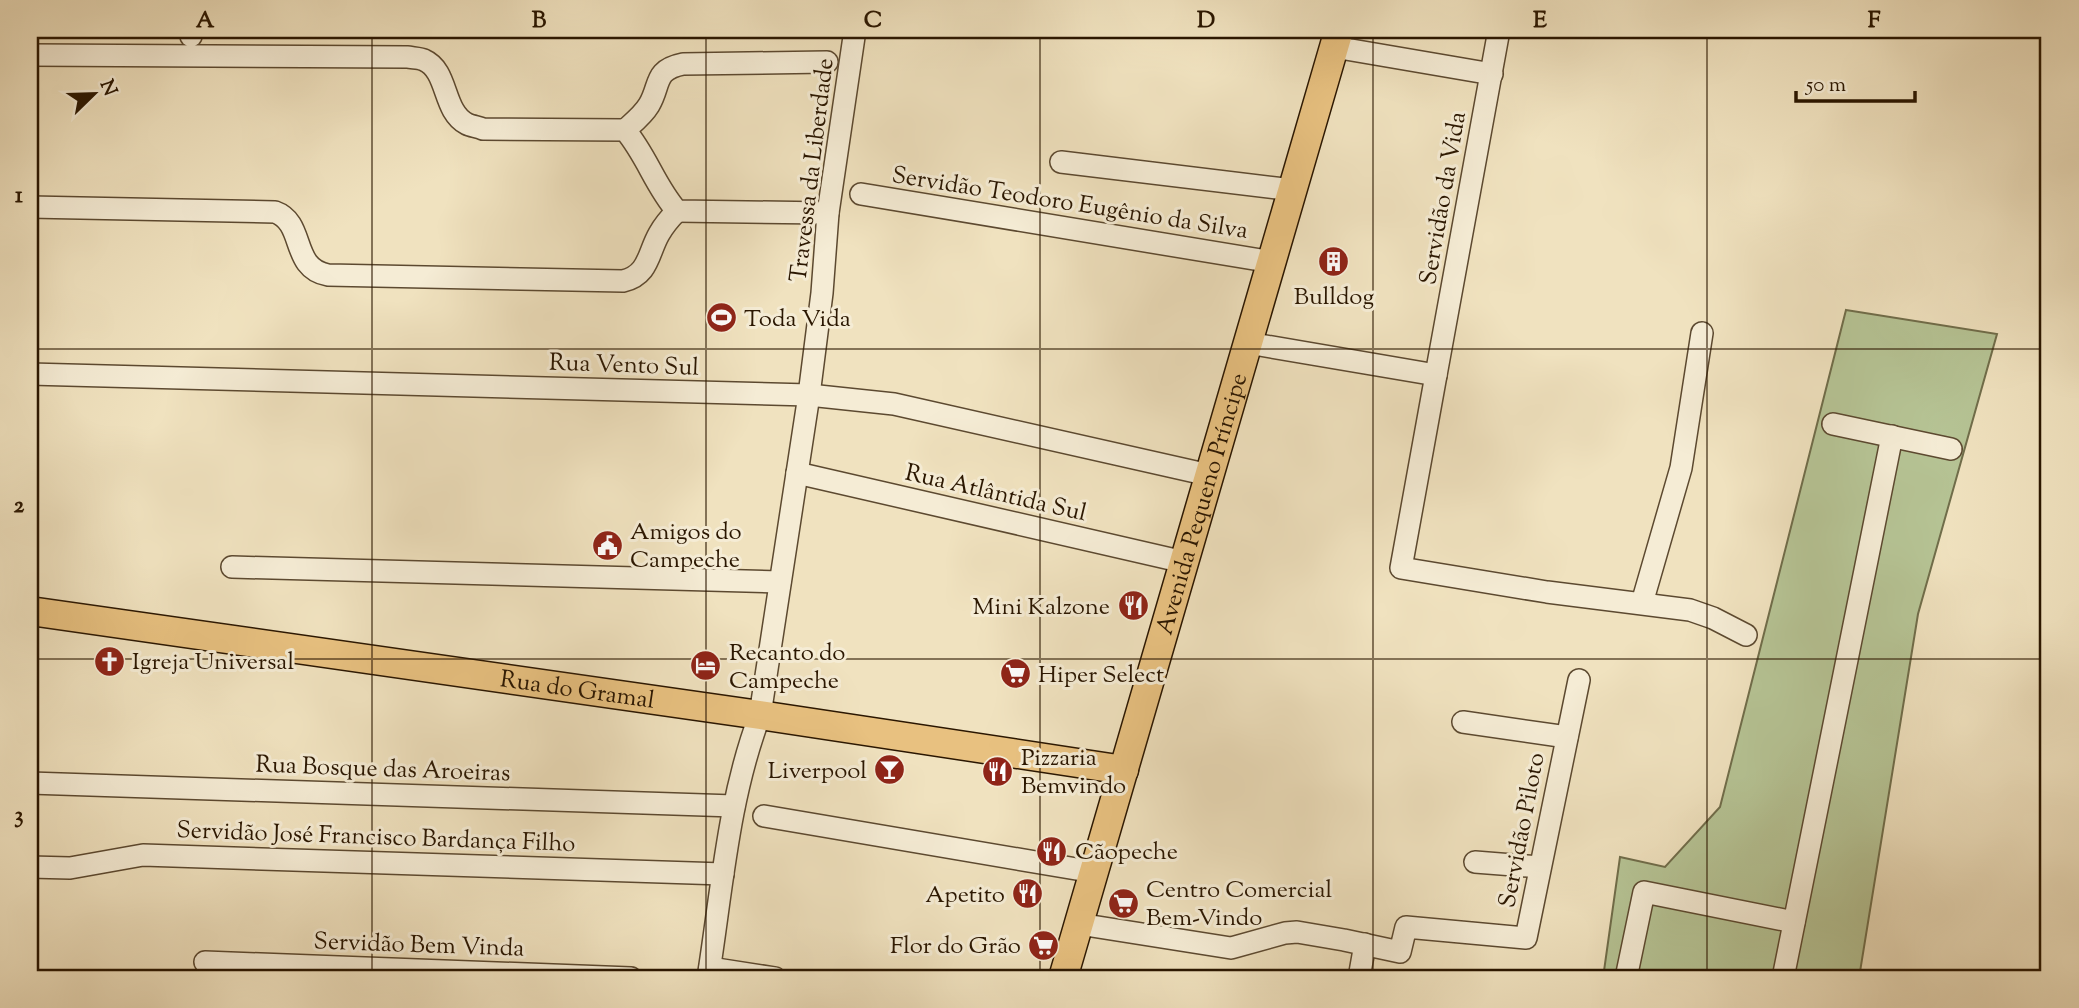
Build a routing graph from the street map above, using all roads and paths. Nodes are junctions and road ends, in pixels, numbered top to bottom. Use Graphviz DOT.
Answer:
graph roads {
  1 [pos="855,30"];
  2 [pos="1500,30"];
  3 [pos="1337,38"];
  4 [pos="30,55"];
  5 [pos="827,62"];
  6 [pos="1492,74"];
  7 [pos="625,130"];
  8 [pos="1061,162"];
  9 [pos="1293,190"];
  10 [pos="861,194"];
  11 [pos="30,207"];
  12 [pos="677,211"];
  13 [pos="828,213"];
  14 [pos="1272,262"];
  15 [pos="1702,333"];
  16 [pos="1248,343"];
  17 [pos="30,374"];
  18 [pos="1436,375"];
  19 [pos="809,395"];
  20 [pos="1833,424"];
  21 [pos="1892,436"];
  22 [pos="1951,449"];
  23 [pos="797,473"];
  24 [pos="1209,475"];
  25 [pos="1184,562"];
  26 [pos="232,567"];
  27 [pos="780,582"];
  28 [pos="1642,603"];
  29 [pos="30,611"];
  30 [pos="1746,635"];
  31 [pos="1579,680"];
  32 [pos="760,715"];
  33 [pos="1463,722"];
  34 [pos="1567,737"];
  35 [pos="1124,770"];
  36 [pos="30,783"];
  37 [pos="734,806"];
  38 [pos="764,816"];
  39 [pos="1475,862"];
  40 [pos="30,867"];
  41 [pos="1540,867"];
  42 [pos="1094,872"];
  43 [pos="723,874"];
  44 [pos="1794,922"];
  45 [pos="1079,924"];
  46 [pos="1365,944"];
  47 [pos="205,962"];
  48 [pos="709,973"];
  49 [pos="631,978"];
  50 [pos="775,978"];
  51 [pos="1063,978"];
  52 [pos="1359,978"];
  53 [pos="1626,978"];
  54 [pos="1783,978"];
  1 -- 13 [label="street, Travessa da Liberdade"];
  2 -- 6 [label="street, Servidão da Vida"];
  3 -- 6 [label="street"];
  3 -- 9 [label="main road, Avenida Pequeno Príncipe"];
  4 -- 7 [label="street"];
  5 -- 7 [label="street"];
  6 -- 18 [label="street, Servidão da Vida"];
  7 -- 12 [label="street"];
  8 -- 9 [label="street"];
  9 -- 14 [label="main road, Avenida Pequeno Príncipe"];
  10 -- 14 [label="street, Servidão Teodoro Eugênio da Silva"];
  11 -- 12 [label="street"];
  12 -- 13 [label="street"];
  13 -- 19 [label="street, Travessa da Liberdade"];
  14 -- 16 [label="main road, Avenida Pequeno Príncipe"];
  15 -- 28 [label="street"];
  16 -- 18 [label="street"];
  16 -- 24 [label="main road, Avenida Pequeno Príncipe"];
  17 -- 19 [label="street, Rua Vento Sul"];
  18 -- 28 [label="street, Servidão da Vida"];
  19 -- 23 [label="street, Travessa da Liberdade"];
  19 -- 24 [label="street, Rua Vento Sul"];
  20 -- 21 [label="street"];
  21 -- 22 [label="street"];
  21 -- 44 [label="street"];
  23 -- 25 [label="street, Rua Atlântida Sul"];
  23 -- 27 [label="street, Travessa da Liberdade"];
  24 -- 25 [label="main road, Avenida Pequeno Príncipe"];
  25 -- 35 [label="main road, Avenida Pequeno Príncipe"];
  26 -- 27 [label="street"];
  27 -- 32 [label="street, Travessa da Liberdade"];
  28 -- 30 [label="street"];
  29 -- 32 [label="main road, Rua do Gramal"];
  31 -- 34 [label="street, Servidão Piloto"];
  32 -- 35 [label="main road, Rua do Gramal"];
  32 -- 37 [label="street, Travessa da Liberdade"];
  33 -- 34 [label="street"];
  34 -- 41 [label="street, Servidão Piloto"];
  35 -- 42 [label="main road, Avenida Pequeno Príncipe"];
  36 -- 37 [label="street, Rua Bosque das Aroeiras"];
  37 -- 43 [label="street, Travessa da Liberdade"];
  38 -- 42 [label="street"];
  39 -- 41 [label="street"];
  40 -- 43 [label="street, Servidão José Francisco Bardança Filho"];
  41 -- 46 [label="street, Servidão Piloto"];
  42 -- 45 [label="main road, Avenida Pequeno Príncipe"];
  43 -- 48 [label="street, Travessa da Liberdade"];
  44 -- 53 [label="street"];
  44 -- 54 [label="street"];
  45 -- 46 [label="street, Servidão Piloto"];
  45 -- 51 [label="main road, Avenida Pequeno Príncipe"];
  46 -- 52 [label="street"];
  47 -- 49 [label="street, Servidão Bem Vinda"];
  48 -- 50 [label="street"];
}
